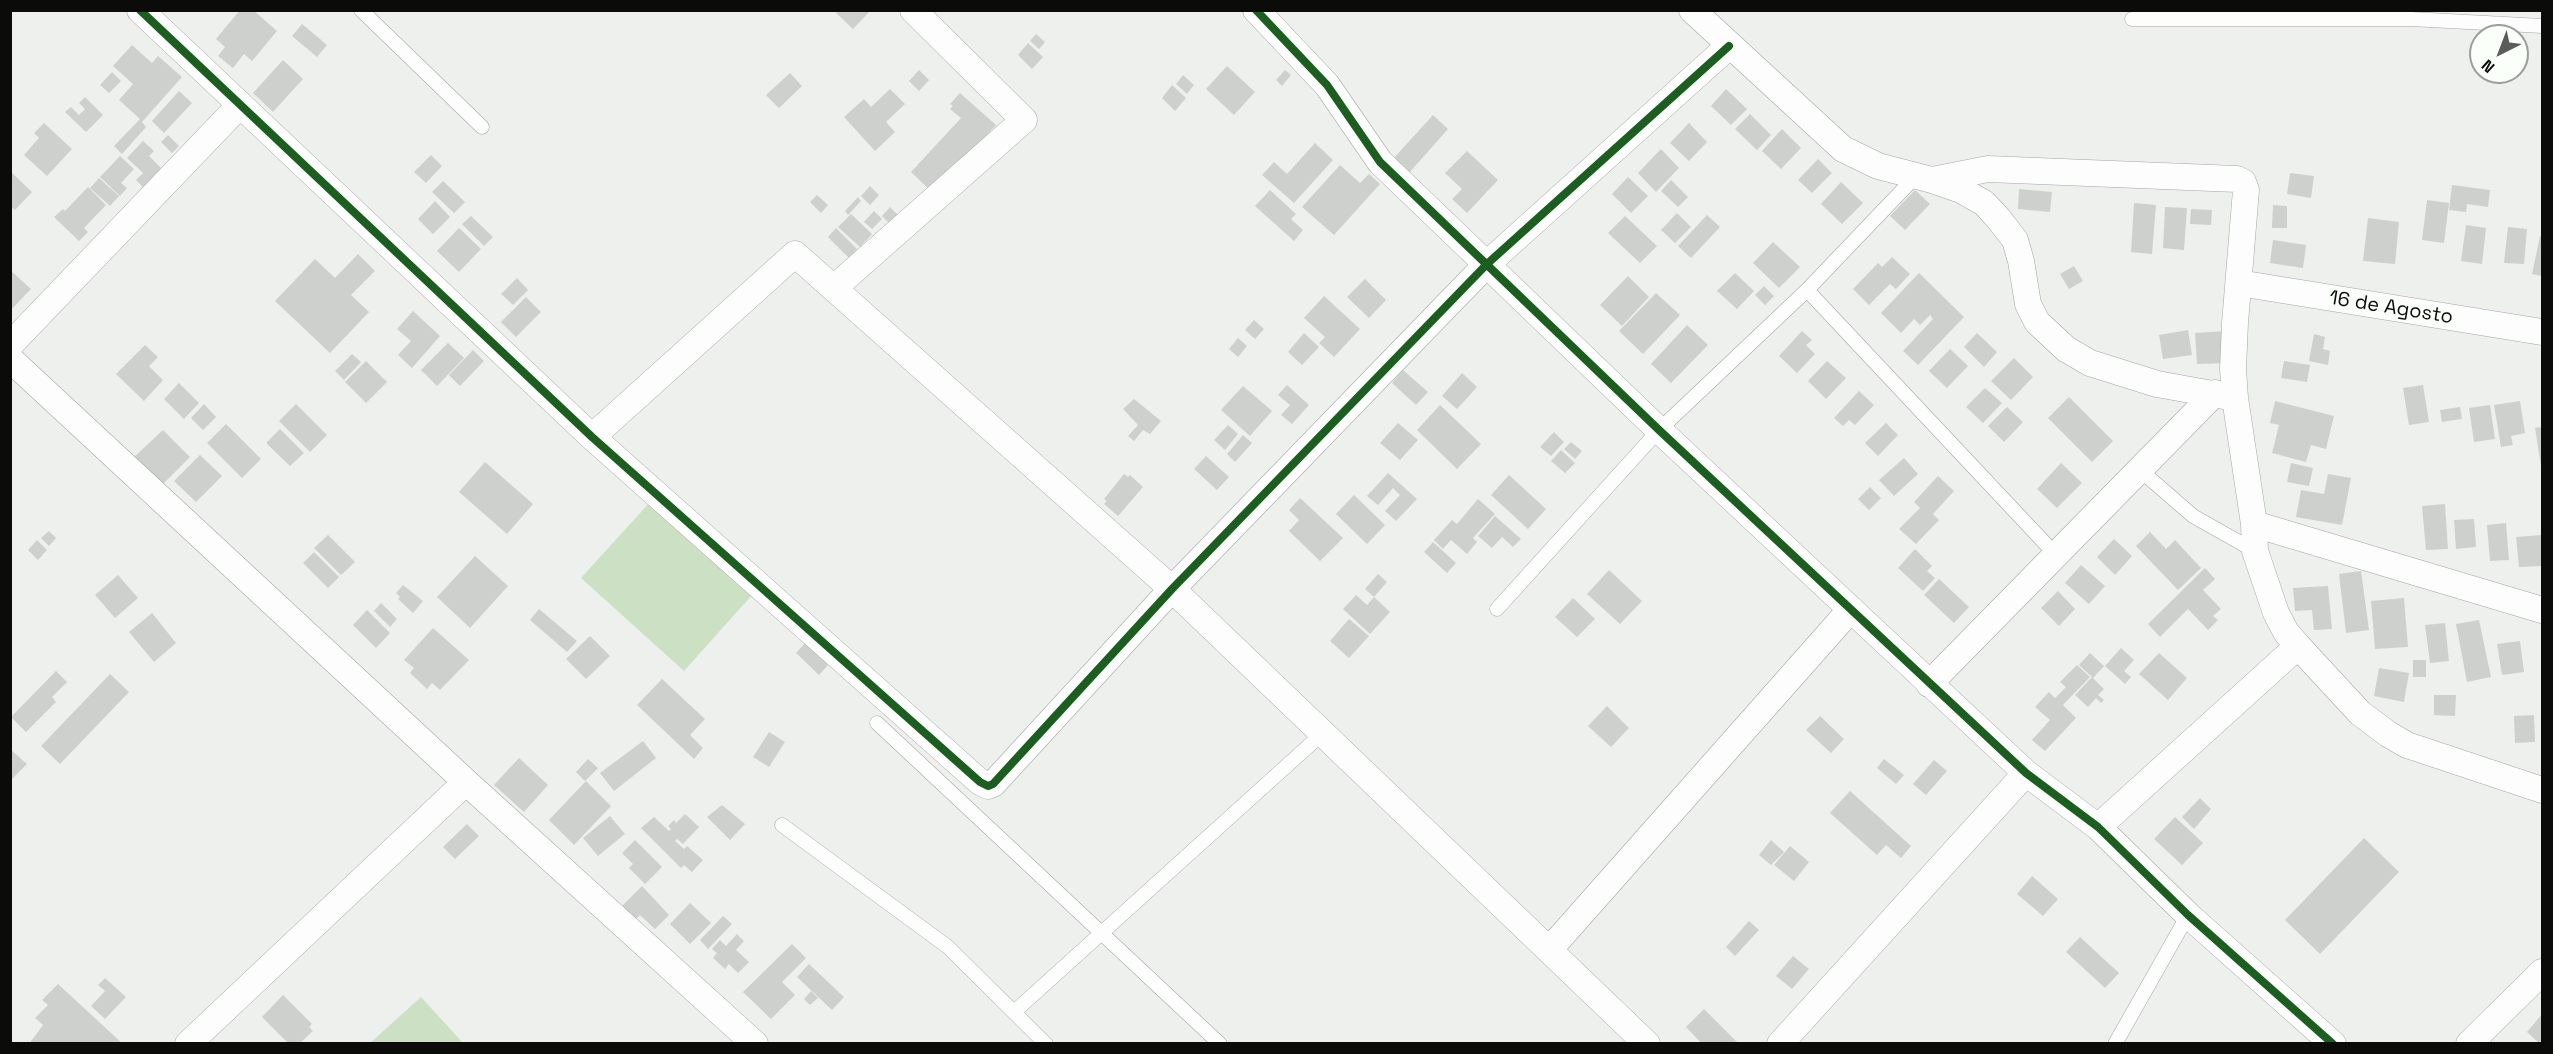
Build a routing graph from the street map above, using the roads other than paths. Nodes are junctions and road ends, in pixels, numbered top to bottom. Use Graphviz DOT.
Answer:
graph roads {
  1 [pos="140,10"];
  2 [pos="361,10"];
  3 [pos="913,10"];
  4 [pos="1256,10"];
  5 [pos="1692,10"];
  6 [pos="2132,20"];
  7 [pos="2542,26"];
  8 [pos="1729,46"];
  9 [pos="240,105"];
  10 [pos="482,127"];
  11 [pos="1924,178"];
  12 [pos="1486,264"];
  13 [pos="2239,284"];
  14 [pos="834,288"];
  15 [pos="1807,290"];
  16 [pos="2542,332"];
  17 [pos="10,345"];
  18 [pos="10,359"];
  19 [pos="2225,395"];
  20 [pos="1659,430"];
  21 [pos="592,437"];
  22 [pos="2140,470"];
  23 [pos="2254,524"];
  24 [pos="2255,551"];
  25 [pos="2056,555"];
  26 [pos="1172,589"];
  27 [pos="1497,609"];
  28 [pos="1851,609"];
  29 [pos="2542,609"];
  30 [pos="2298,646"];
  31 [pos="1929,684"];
  32 [pos="877,723"];
  33 [pos="1323,733"];
  34 [pos="2026,773"];
  35 [pos="466,782"];
  36 [pos="2542,790"];
  37 [pos="782,825"];
  38 [pos="2098,827"];
  39 [pos="2188,915"];
  40 [pos="1100,932"];
  41 [pos="1550,949"];
  42 [pos="2542,972"];
  43 [pos="1014,1012"];
  44 [pos="188,1044"];
  45 [pos="755,1044"];
  46 [pos="1046,1044"];
  47 [pos="1220,1044"];
  48 [pos="1647,1044"];
  49 [pos="1780,1044"];
  50 [pos="2115,1044"];
  51 [pos="2333,1044"];
  52 [pos="2469,1044"];
  1 -- 9 [label="street"];
  2 -- 10 [label="lane"];
  3 -- 14 [label="street"];
  4 -- 12 [label="street"];
  5 -- 8 [label="street"];
  6 -- 7 [label="lane"];
  8 -- 11 [label="street"];
  8 -- 12 [label="street"];
  9 -- 17 [label="street"];
  9 -- 21 [label="street"];
  11 -- 13 [label="street"];
  11 -- 15 [label="lane"];
  11 -- 19 [label="street"];
  12 -- 20 [label="street"];
  12 -- 26 [label="street"];
  13 -- 16 [label="street, 16 de Agosto"];
  13 -- 19 [label="street"];
  14 -- 21 [label="street"];
  14 -- 26 [label="street"];
  15 -- 20 [label="lane"];
  15 -- 25 [label="lane"];
  18 -- 35 [label="street"];
  19 -- 22 [label="street"];
  19 -- 23 [label="street"];
  20 -- 27 [label="lane"];
  20 -- 28 [label="street"];
  21 -- 26 [label="street"];
  22 -- 24 [label="lane"];
  22 -- 25 [label="street"];
  23 -- 24 [label="street"];
  23 -- 29 [label="street"];
  24 -- 30 [label="street"];
  25 -- 31 [label="street"];
  26 -- 33 [label="street"];
  28 -- 31 [label="street"];
  28 -- 41 [label="street"];
  30 -- 36 [label="street"];
  30 -- 38 [label="street"];
  31 -- 34 [label="street"];
  32 -- 40 [label="lane"];
  33 -- 40 [label="lane"];
  33 -- 41 [label="street"];
  34 -- 38 [label="street"];
  34 -- 49 [label="street"];
  35 -- 44 [label="street"];
  35 -- 45 [label="street"];
  37 -- 43 [label="lane"];
  38 -- 39 [label="street"];
  39 -- 50 [label="lane"];
  39 -- 51 [label="street"];
  40 -- 43 [label="lane"];
  40 -- 47 [label="lane"];
  41 -- 48 [label="street"];
  42 -- 52 [label="street"];
  43 -- 46 [label="lane"];
}
